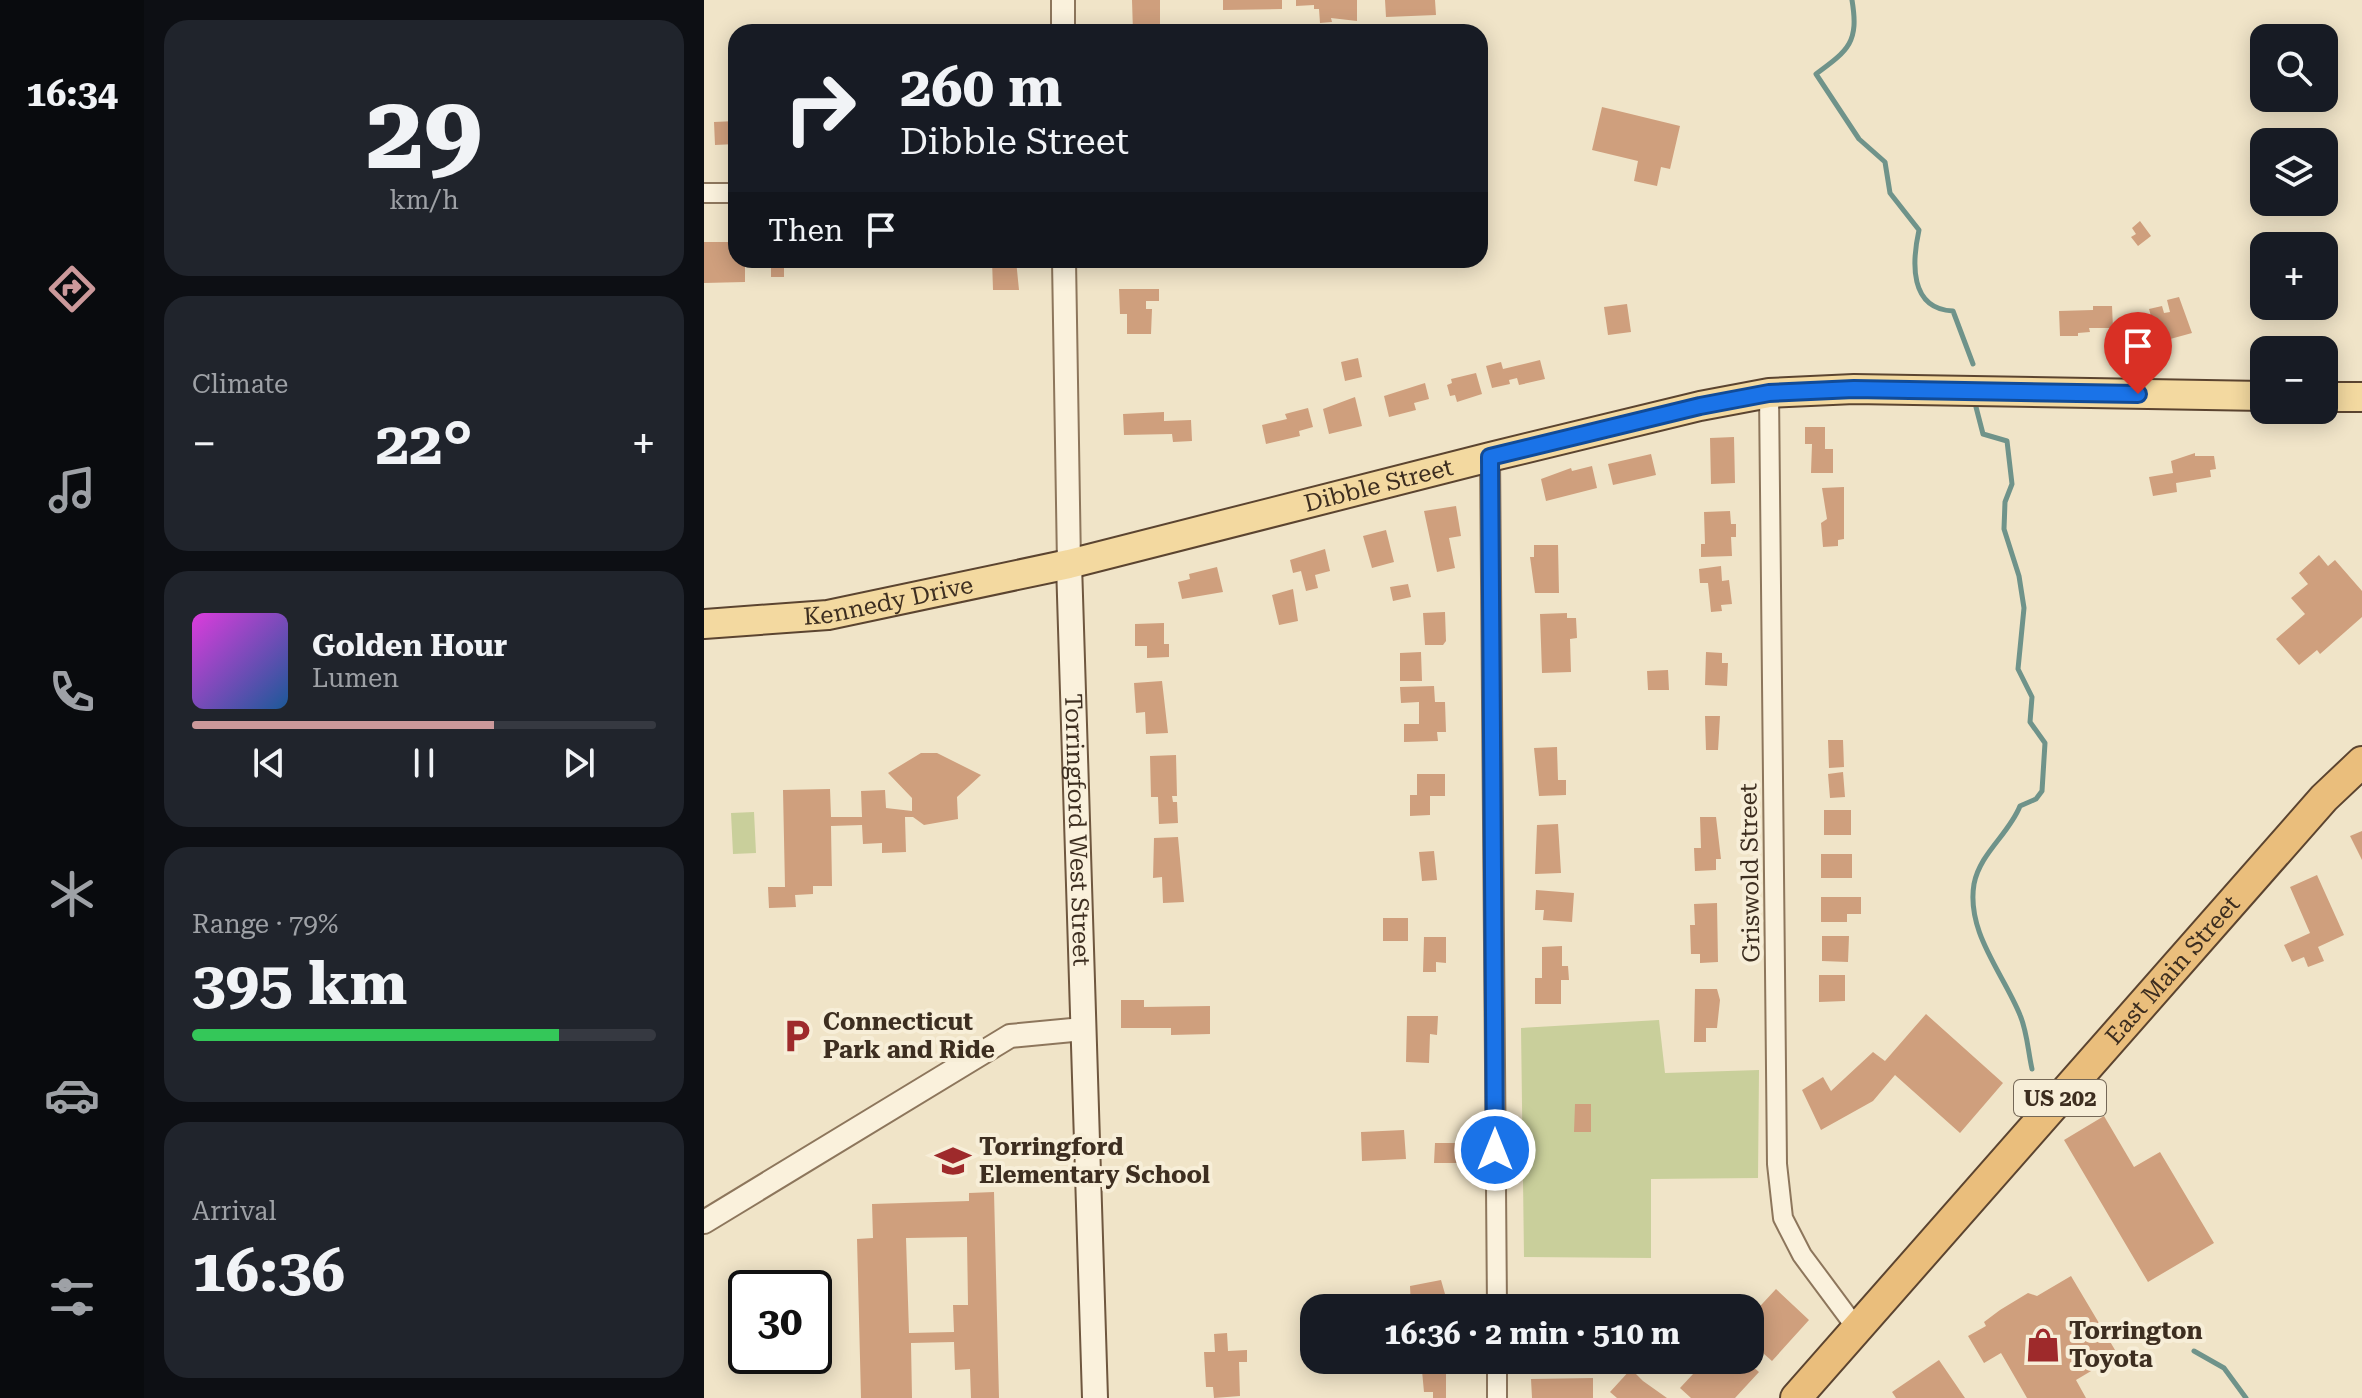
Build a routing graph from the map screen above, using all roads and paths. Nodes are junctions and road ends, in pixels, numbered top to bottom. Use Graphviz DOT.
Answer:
graph roads {
  1 [pos="1063,0"];
  2 [pos="1063,24"];
  3 [pos="704,193"];
  4 [pos="728,193"];
  5 [pos="1064,268"];
  6 [pos="1769,393"];
  7 [pos="2250,396"];
  8 [pos="2338,397"];
  9 [pos="2362,397"];
  10 [pos="1490,457"];
  11 [pos="1069,564"];
  12 [pos="704,624"];
  13 [pos="2362,762"];
  14 [pos="1083,1029"];
  15 [pos="704,1222"];
  16 [pos="1497,1294"];
  17 [pos="1857,1329"];
  18 [pos="1497,1374"];
  19 [pos="1095,1398"];
  20 [pos="1497,1398"];
  21 [pos="1796,1398"];
  1 -- 2 [label="street"];
  3 -- 4 [label="street"];
  5 -- 11 [label="street, Torringford West Street"];
  6 -- 7 [label="main road, Dibble Street"];
  6 -- 10 [label="main road, Dibble Street"];
  6 -- 17 [label="street, Griswold Street"];
  8 -- 9 [label="main road"];
  10 -- 11 [label="main road, Dibble Street"];
  10 -- 16 [label="street"];
  11 -- 12 [label="main road, Kennedy Drive"];
  11 -- 14 [label="main road, Torringford West Street"];
  13 -- 17 [label="highway, East Main Street / US 202"];
  14 -- 15 [label="street"];
  14 -- 19 [label="main road, Torringford West Street"];
  17 -- 21 [label="highway, East Main Street / US 202"];
  18 -- 20 [label="street"];
}
